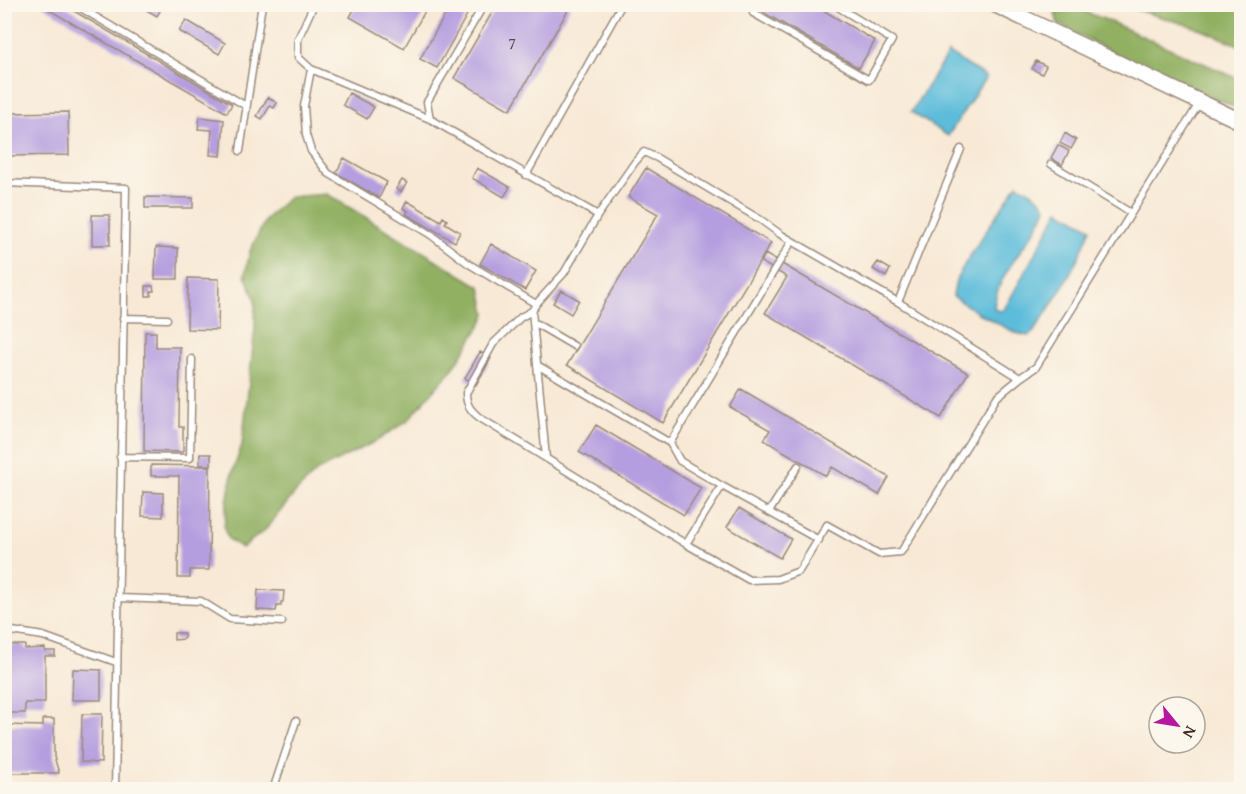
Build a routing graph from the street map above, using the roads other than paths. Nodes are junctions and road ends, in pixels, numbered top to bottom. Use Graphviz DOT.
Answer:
graph roads {
  1 [pos="74,4"];
  2 [pos="262,4"];
  3 [pos="314,4"];
  4 [pos="622,4"];
  5 [pos="758,4"];
  6 [pos="833,4"];
  7 [pos="1005,7"];
  8 [pos="482,8"];
  9 [pos="311,69"];
  10 [pos="1200,102"];
  11 [pos="246,106"];
  12 [pos="430,119"];
  13 [pos="1242,122"];
  14 [pos="961,149"];
  15 [pos="240,151"];
  16 [pos="1051,164"];
  17 [pos="526,176"];
  18 [pos="4,183"];
  19 [pos="1131,213"];
  20 [pos="598,215"];
  21 [pos="792,241"];
  22 [pos="898,302"];
  23 [pos="536,304"];
  24 [pos="532,311"];
  25 [pos="123,318"];
  26 [pos="167,319"];
  27 [pos="533,322"];
  28 [pos="574,346"];
  29 [pos="192,359"];
  30 [pos="537,365"];
  31 [pos="1020,378"];
  32 [pos="670,443"];
  33 [pos="120,457"];
  34 [pos="546,458"];
  35 [pos="798,466"];
  36 [pos="722,486"];
  37 [pos="769,512"];
  38 [pos="819,540"];
  39 [pos="686,544"];
  40 [pos="118,598"];
  41 [pos="282,622"];
  42 [pos="4,634"];
  43 [pos="117,662"];
  44 [pos="296,721"];
  45 [pos="115,789"];
  46 [pos="273,789"];
  1 -- 11 [label="lane"];
  2 -- 11 [label="lane"];
  3 -- 9 [label="lane"];
  4 -- 17 [label="lane"];
  5 -- 6 [label="lane"];
  7 -- 10 [label="street"];
  8 -- 12 [label="lane"];
  9 -- 12 [label="lane"];
  9 -- 23 [label="lane"];
  10 -- 13 [label="street"];
  10 -- 19 [label="lane"];
  11 -- 15 [label="lane"];
  12 -- 17 [label="lane"];
  14 -- 22 [label="lane"];
  16 -- 19 [label="lane"];
  17 -- 20 [label="lane"];
  18 -- 25 [label="lane"];
  19 -- 31 [label="lane"];
  20 -- 21 [label="lane"];
  20 -- 23 [label="lane"];
  21 -- 22 [label="lane"];
  21 -- 32 [label="lane"];
  22 -- 31 [label="lane"];
  23 -- 24 [label="lane"];
  24 -- 27 [label="lane"];
  24 -- 34 [label="lane"];
  25 -- 26 [label="lane"];
  25 -- 33 [label="lane"];
  27 -- 28 [label="lane"];
  27 -- 30 [label="lane"];
  29 -- 33 [label="lane"];
  30 -- 32 [label="lane"];
  30 -- 34 [label="lane"];
  31 -- 38 [label="lane"];
  32 -- 36 [label="lane"];
  33 -- 40 [label="lane"];
  34 -- 39 [label="lane"];
  35 -- 37 [label="lane"];
  36 -- 37 [label="lane"];
  36 -- 39 [label="lane"];
  37 -- 38 [label="lane"];
  38 -- 39 [label="lane"];
  40 -- 41 [label="lane"];
  40 -- 43 [label="lane"];
  42 -- 43 [label="lane"];
  43 -- 45 [label="lane"];
  44 -- 46 [label="lane"];
}
